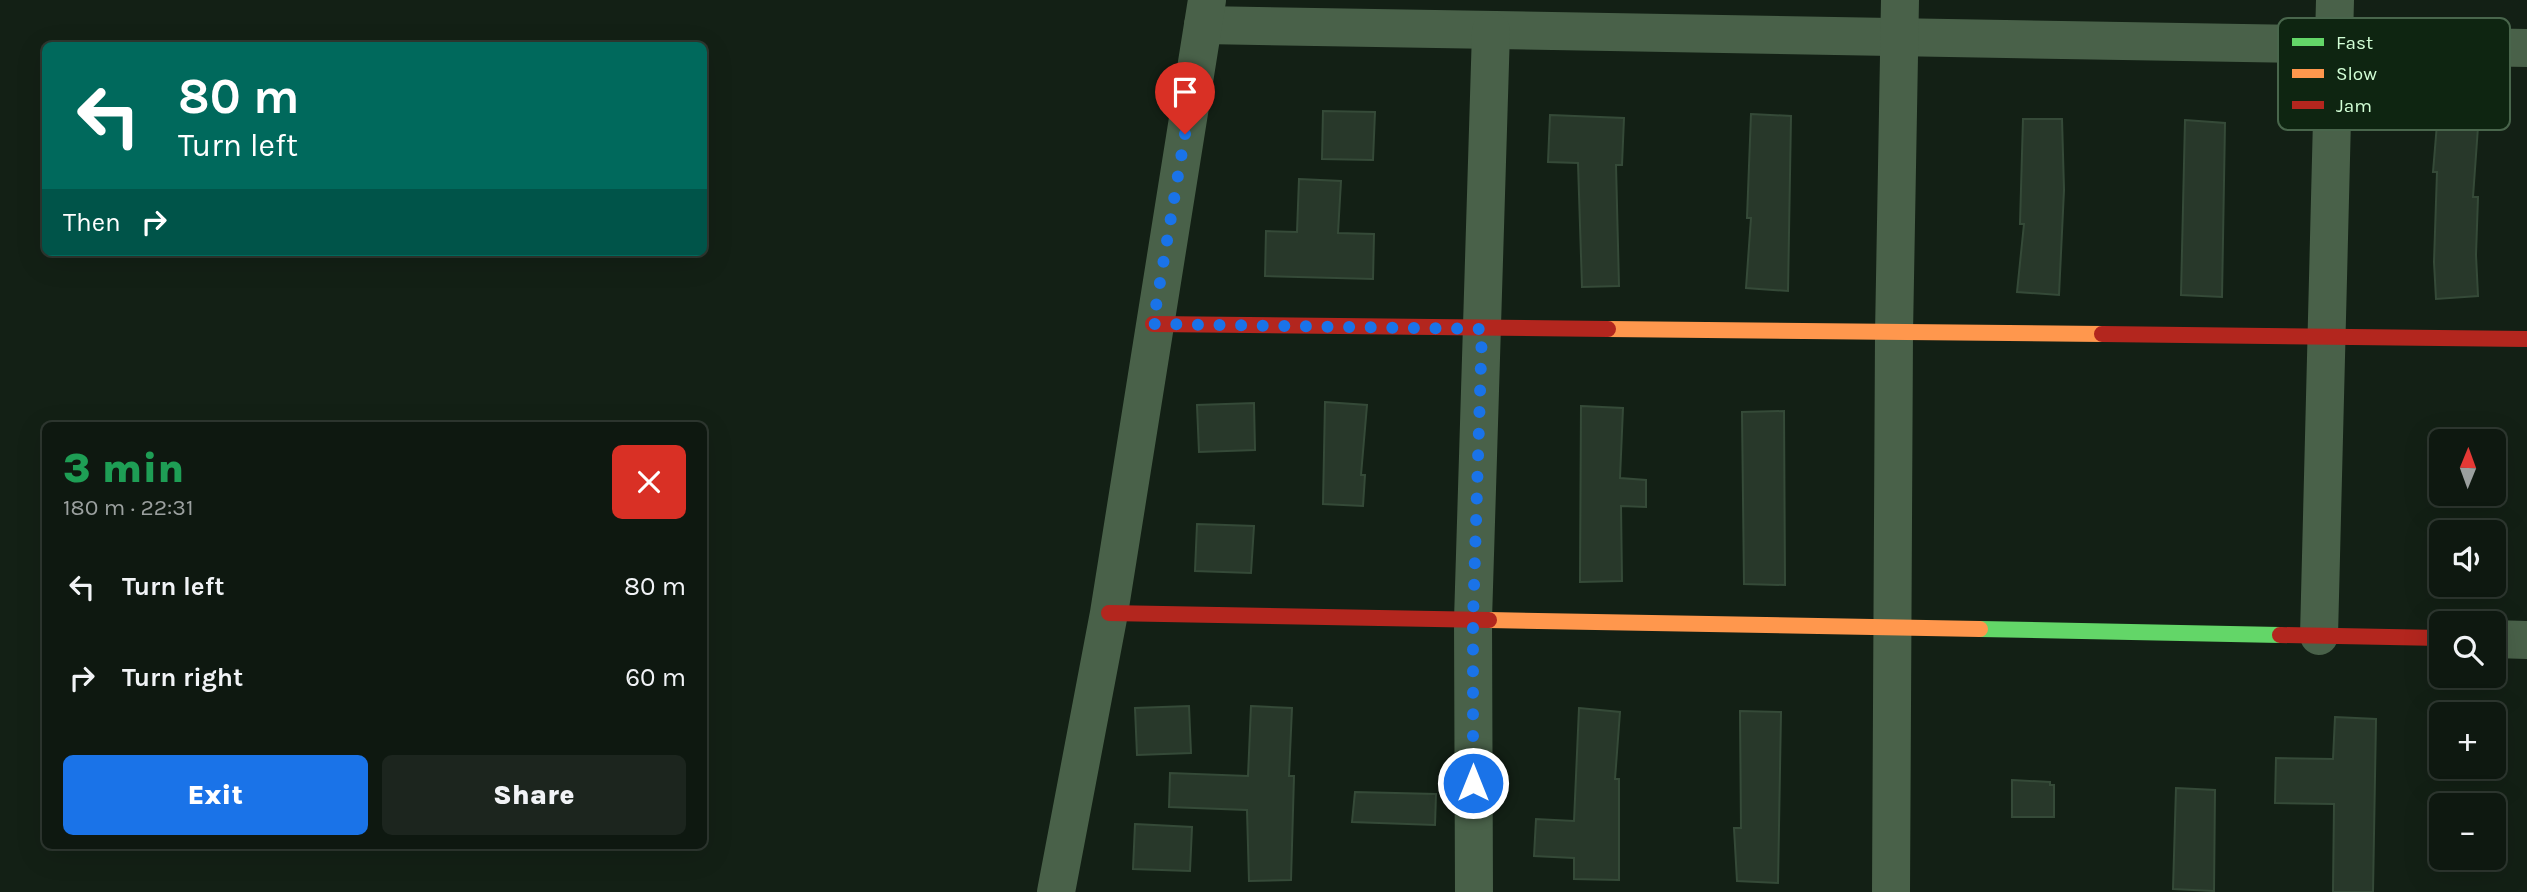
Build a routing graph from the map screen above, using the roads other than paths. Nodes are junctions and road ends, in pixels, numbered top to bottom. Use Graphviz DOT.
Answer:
graph roads {
  1 [pos="1900,0"];
  2 [pos="2335,0"];
  3 [pos="1205,12"];
  4 [pos="2335,18"];
  5 [pos="1491,31"];
  6 [pos="1899,38"];
  7 [pos="2278,44"];
  8 [pos="2332,130"];
  9 [pos="1153,324"];
  10 [pos="1482,329"];
  11 [pos="1894,334"];
  12 [pos="2327,336"];
  13 [pos="2527,339"];
  14 [pos="1109,613"];
  15 [pos="1473,620"];
  16 [pos="1891,628"];
  17 [pos="2319,636"];
  18 [pos="2429,638"];
  19 [pos="2506,639"];
  20 [pos="2527,640"];
  21 [pos="1056,892"];
  22 [pos="1474,892"];
  23 [pos="1891,892"];
  1 -- 6 [label="street"];
  2 -- 4 [label="street"];
  3 -- 5 [label="street"];
  3 -- 9 [label="street"];
  5 -- 6 [label="street"];
  5 -- 10 [label="street"];
  6 -- 7 [label="street"];
  6 -- 11 [label="street"];
  8 -- 12 [label="street"];
  9 -- 10 [label="street"];
  9 -- 14 [label="street"];
  10 -- 11 [label="street"];
  10 -- 15 [label="street"];
  11 -- 12 [label="street"];
  11 -- 16 [label="street"];
  12 -- 13 [label="street"];
  12 -- 17 [label="street"];
  14 -- 15 [label="street"];
  14 -- 21 [label="street"];
  15 -- 16 [label="street"];
  15 -- 22 [label="street"];
  16 -- 17 [label="street"];
  16 -- 23 [label="street"];
  17 -- 18 [label="street"];
  19 -- 20 [label="street"];
}
